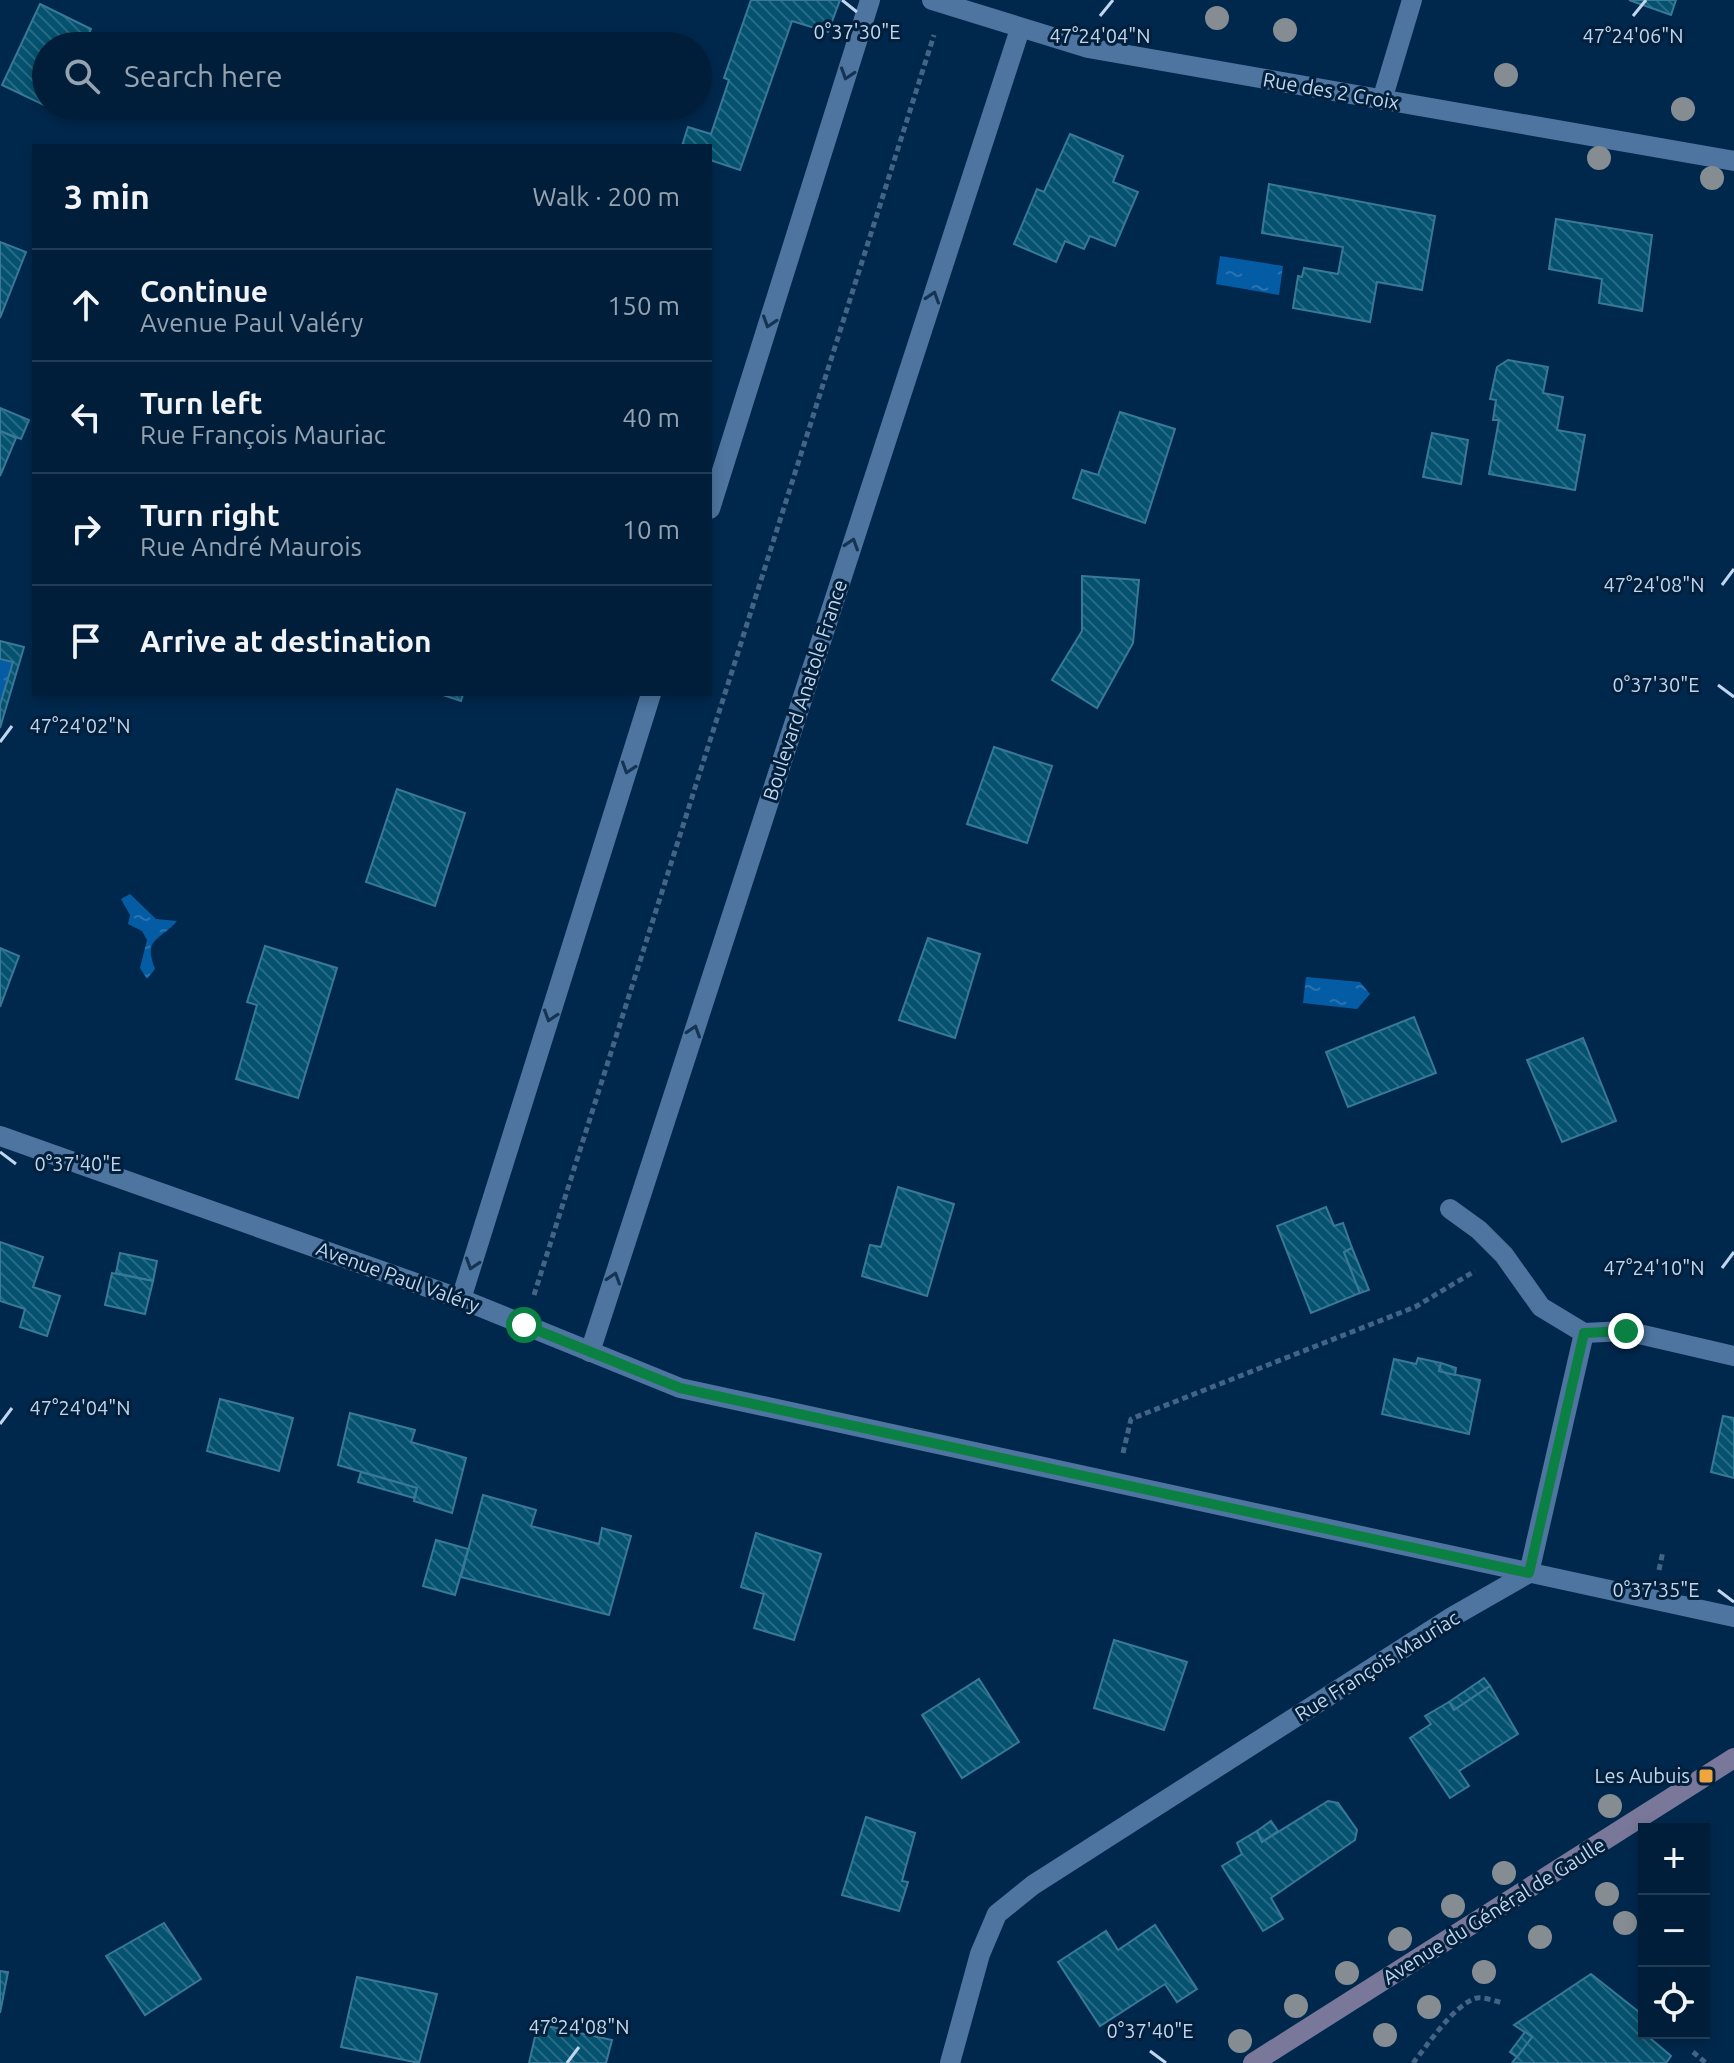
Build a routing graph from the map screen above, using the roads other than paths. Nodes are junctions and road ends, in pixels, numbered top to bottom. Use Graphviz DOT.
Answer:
graph roads {
  1 [pos="870,0"];
  2 [pos="1412,0"];
  3 [pos="938,2"];
  4 [pos="1020,29"];
  5 [pos="1382,100"];
  6 [pos="1734,161"];
  7 [pos="712,503"];
  8 [pos="650,696"];
  9 [pos="0,1136"];
  10 [pos="1450,1209"];
  11 [pos="461,1299"];
  12 [pos="1584,1333"];
  13 [pos="590,1352"];
  14 [pos="1734,1356"];
  15 [pos="1529,1573"];
  16 [pos="1734,1617"];
  17 [pos="1734,1758"];
  18 [pos="950,2063"];
  19 [pos="1253,2063"];
  1 -- 7 [label="street, one-way"];
  2 -- 5 [label="street"];
  3 -- 4 [label="street, Rue des 2 Croix"];
  4 -- 5 [label="street, Rue des 2 Croix"];
  13 -- 4 [label="street, Boulevard Anatole France, one-way"];
  5 -- 6 [label="street, Rue des 2 Croix"];
  8 -- 11 [label="street, one-way"];
  9 -- 11 [label="street, Avenue Paul Valéry"];
  10 -- 12 [label="street"];
  11 -- 13 [label="street, Avenue Paul Valéry"];
  12 -- 14 [label="street"];
  12 -- 15 [label="street"];
  13 -- 15 [label="street, Avenue Paul Valéry"];
  15 -- 16 [label="street, Avenue Paul Valéry"];
  15 -- 18 [label="street, Rue François Mauriac"];
  17 -- 19 [label="street, Avenue du Général de Gaulle"];
}
